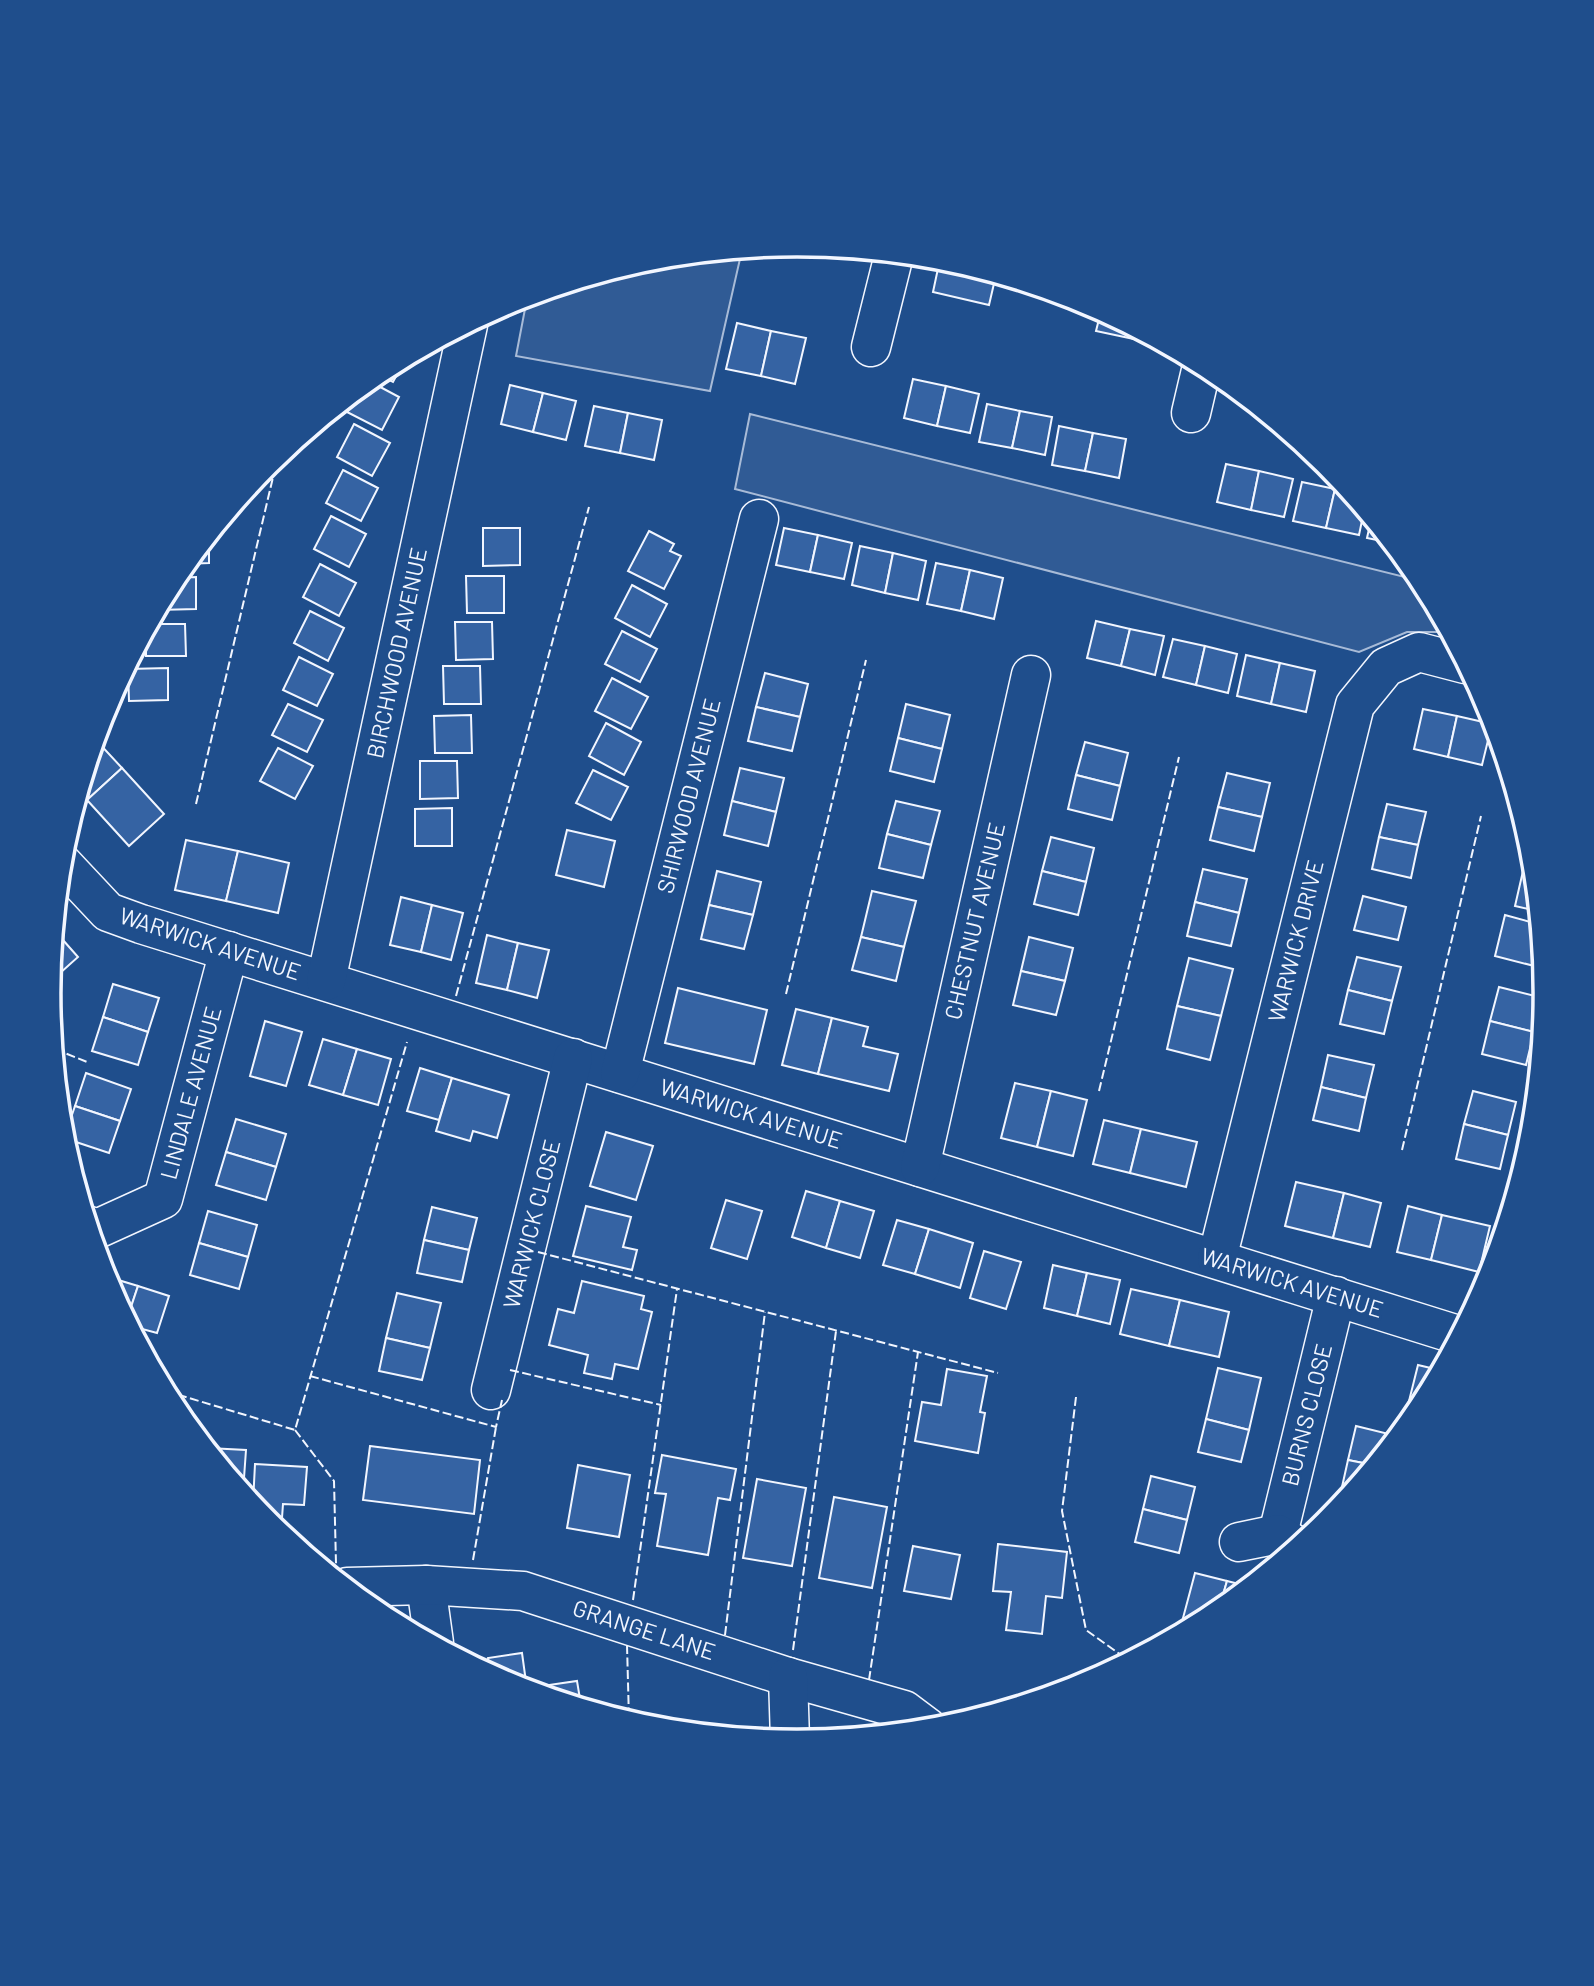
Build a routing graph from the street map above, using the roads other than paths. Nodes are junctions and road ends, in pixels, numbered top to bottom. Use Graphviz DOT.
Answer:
graph roads {
  1 [pos="892,264"];
  2 [pos="466,336"];
  3 [pos="871,347"];
  4 [pos="1199,377"];
  5 [pos="1191,413"];
  6 [pos="759,519"];
  7 [pos="1453,661"];
  8 [pos="1031,675"];
  9 [pos="71,873"];
  10 [pos="229,951"];
  11 [pos="326,981"];
  12 [pos="573,1058"];
  13 [pos="620,1073"];
  14 [pos="920,1167"];
  15 [pos="100,1228"];
  16 [pos="1217,1259"];
  17 [pos="1336,1296"];
  18 [pos="1449,1332"];
  19 [pos="491,1390"];
  20 [pos="1288,1540"];
  21 [pos="1239,1542"];
  22 [pos="426,1585"];
  23 [pos="362,1587"];
  24 [pos="432,1632"];
  25 [pos="788,1677"];
  26 [pos="916,1719"];
  27 [pos="790,1729"];
  1 -- 3 [label="street"];
  2 -- 11 [label="street, BIRCHWOOD AVENUE"];
  4 -- 5 [label="street"];
  6 -- 13 [label="street, SHIRWOOD AVENUE"];
  7 -- 16 [label="street, WARWICK DRIVE"];
  8 -- 14 [label="street, CHESTNUT AVENUE"];
  9 -- 10 [label="street, WARWICK AVENUE"];
  10 -- 11 [label="street, WARWICK AVENUE"];
  10 -- 15 [label="street, LINDALE AVENUE"];
  11 -- 12 [label="street, WARWICK AVENUE"];
  12 -- 13 [label="street, WARWICK AVENUE"];
  12 -- 19 [label="street, WARWICK CLOSE"];
  13 -- 14 [label="street, WARWICK AVENUE"];
  14 -- 16 [label="street, WARWICK AVENUE"];
  16 -- 17 [label="street, WARWICK AVENUE"];
  17 -- 18 [label="street, WARWICK AVENUE"];
  17 -- 20 [label="street, BURNS CLOSE"];
  20 -- 21 [label="street, BURNS CLOSE"];
  22 -- 23 [label="street, GRANGE LANE"];
  22 -- 24 [label="street"];
  22 -- 25 [label="street, GRANGE LANE"];
  25 -- 26 [label="street, GRANGE LANE"];
  25 -- 27 [label="street"];
}
